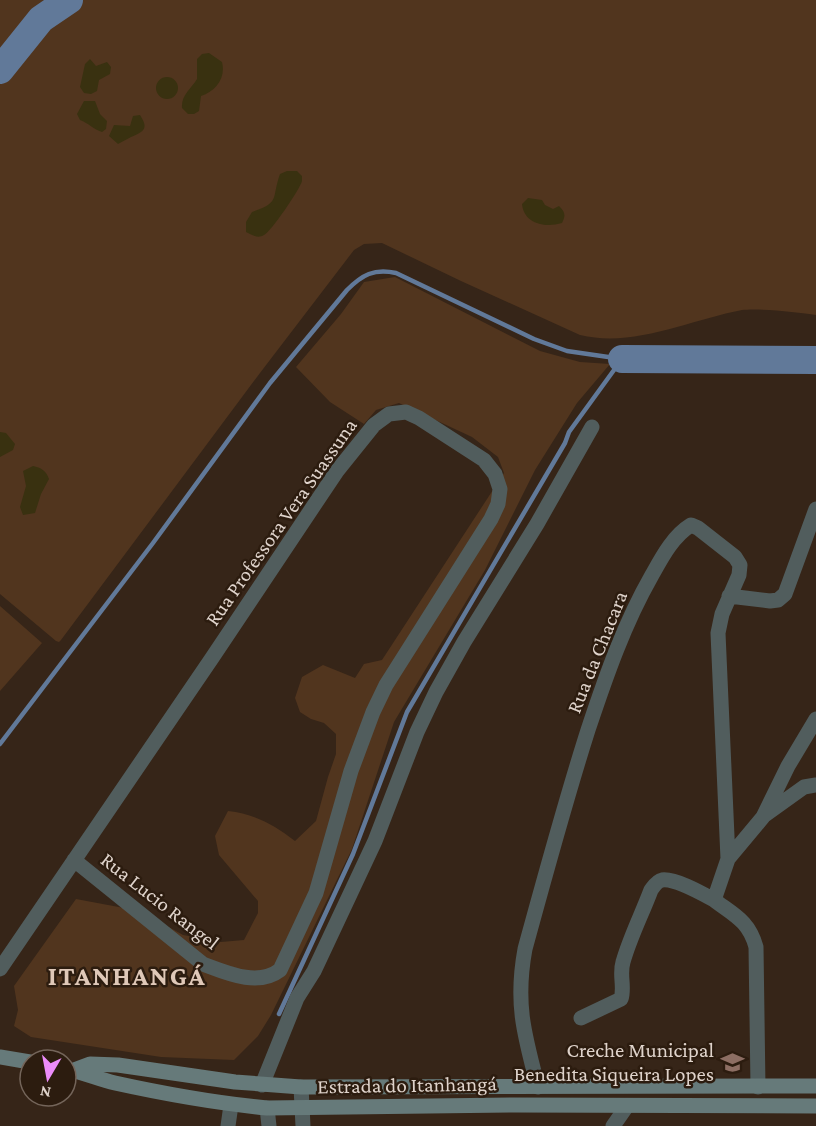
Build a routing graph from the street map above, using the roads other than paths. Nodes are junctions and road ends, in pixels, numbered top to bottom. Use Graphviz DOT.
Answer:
graph roads {
  1 [pos="592,427"];
  2 [pos="816,509"];
  3 [pos="729,596"];
  4 [pos="816,719"];
  5 [pos="816,785"];
  6 [pos="763,817"];
  7 [pos="728,859"];
  8 [pos="74,860"];
  9 [pos="714,900"];
  10 [pos="0,969"];
  11 [pos="258,979"];
  12 [pos="581,1018"];
  13 [pos="0,1057"];
  14 [pos="18,1060"];
  15 [pos="78,1068"];
  16 [pos="78,1072"];
  17 [pos="262,1085"];
  18 [pos="816,1086"];
  19 [pos="302,1087"];
  20 [pos="538,1087"];
  21 [pos="758,1087"];
  22 [pos="231,1105"];
  23 [pos="627,1106"];
  24 [pos="816,1106"];
  25 [pos="267,1108"];
  26 [pos="302,1108"];
  27 [pos="228,1126"];
  28 [pos="269,1126"];
  29 [pos="303,1126"];
  30 [pos="613,1126"];
  1 -- 17 [label="street"];
  2 -- 3 [label="street"];
  3 -- 7 [label="street, Rua da Chacara"];
  3 -- 20 [label="street, Rua da Chacara"];
  4 -- 6 [label="street"];
  5 -- 6 [label="street"];
  6 -- 7 [label="street"];
  7 -- 9 [label="street, Rua da Chacara"];
  8 -- 10 [label="street, Rua Professora Vera Suassuna"];
  8 -- 11 [label="street, Rua Lucio Rangel"];
  8 -- 11 [label="street, Rua Professora Vera Suassuna"];
  9 -- 12 [label="street"];
  9 -- 21 [label="street"];
  13 -- 14 [label="main road"];
  15 -- 17 [label="main road, Estrada do Itanhangá"];
  16 -- 22 [label="main road, Estrada do Itanhangá"];
  17 -- 19 [label="main road, Estrada do Itanhangá"];
  18 -- 21 [label="main road, Estrada do Itanhangá"];
  19 -- 20 [label="main road, Estrada do Itanhangá"];
  19 -- 26 [label="street"];
  20 -- 21 [label="main road, Estrada do Itanhangá"];
  22 -- 25 [label="main road, Estrada do Itanhangá"];
  22 -- 27 [label="street"];
  23 -- 24 [label="main road, Estrada do Itanhangá"];
  23 -- 26 [label="main road, Estrada do Itanhangá"];
  23 -- 30 [label="street"];
  25 -- 26 [label="main road, Estrada do Itanhangá"];
  25 -- 28 [label="street"];
  26 -- 29 [label="street"];
}
